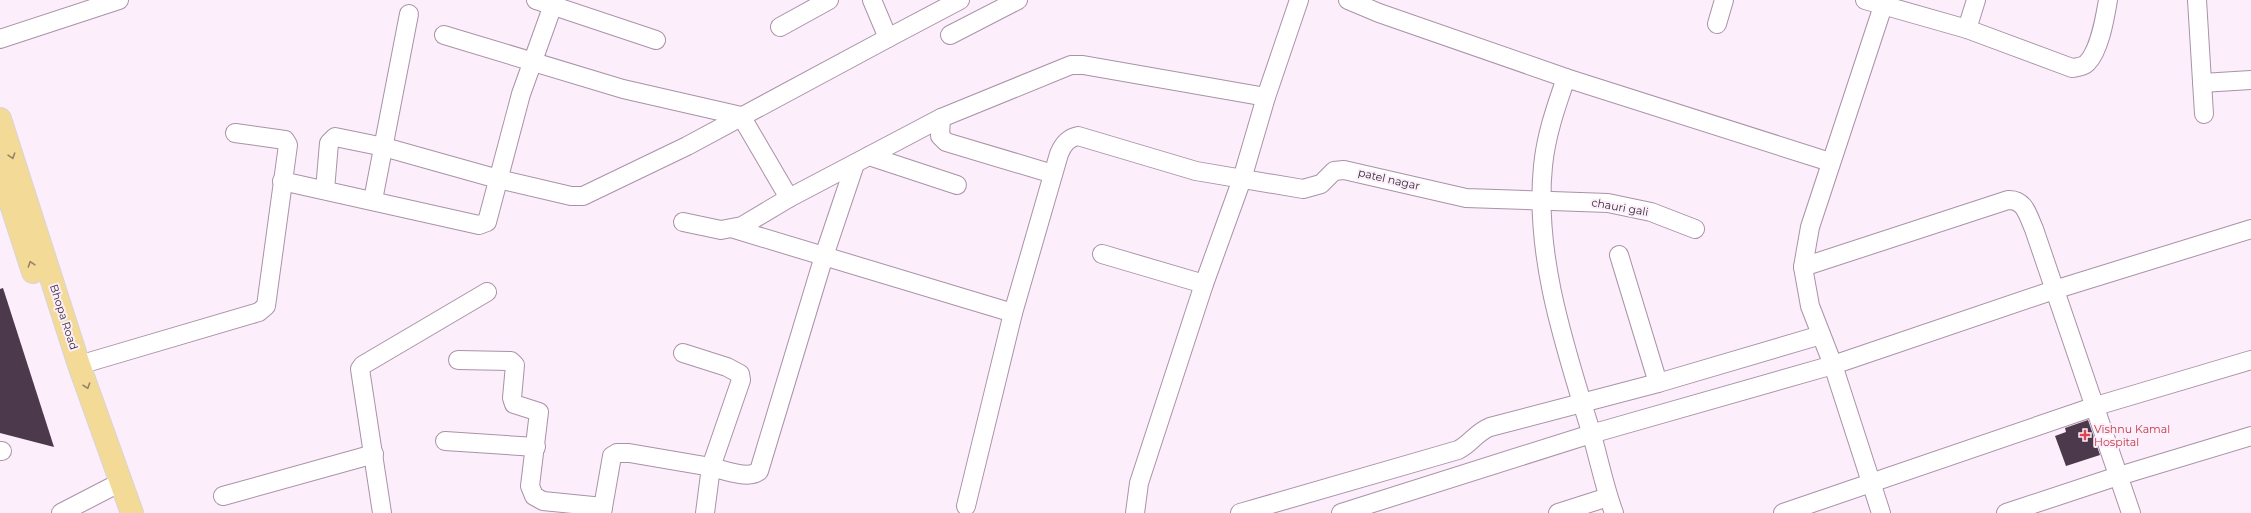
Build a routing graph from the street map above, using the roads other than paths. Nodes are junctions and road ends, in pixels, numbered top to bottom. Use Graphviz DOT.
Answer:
graph roads {
  1 [pos="120,0"];
  2 [pos="536,0"];
  3 [pos="829,0"];
  4 [pos="872,0"];
  5 [pos="960,0"];
  6 [pos="1018,0"];
  7 [pos="1299,0"];
  8 [pos="1348,0"];
  9 [pos="1724,0"];
  10 [pos="1865,0"];
  11 [pos="1976,0"];
  12 [pos="2108,0"];
  13 [pos="2198,0"];
  14 [pos="999,4"];
  15 [pos="553,5"];
  16 [pos="1883,6"];
  17 [pos="409,14"];
  18 [pos="1717,24"];
  19 [pos="780,27"];
  20 [pos="1967,29"];
  21 [pos="444,35"];
  22 [pos="950,35"];
  23 [pos="888,38"];
  24 [pos="0,39"];
  25 [pos="656,40"];
  26 [pos="532,62"];
  27 [pos="1566,78"];
  28 [pos="2251,80"];
  29 [pos="2202,83"];
  30 [pos="1266,97"];
  31 [pos="2204,114"];
  32 [pos="741,116"];
  33 [pos="941,118"];
  34 [pos="0,119"];
  35 [pos="235,133"];
  36 [pos="384,146"];
  37 [pos="862,160"];
  38 [pos="1830,162"];
  39 [pos="0,170"];
  40 [pos="1053,174"];
  41 [pos="498,179"];
  42 [pos="1242,179"];
  43 [pos="282,181"];
  44 [pos="958,185"];
  45 [pos="324,190"];
  46 [pos="790,198"];
  47 [pos="373,200"];
  48 [pos="1542,201"];
  49 [pos="683,222"];
  50 [pos="734,229"];
  51 [pos="1695,229"];
  52 [pos="2251,229"];
  53 [pos="1102,254"];
  54 [pos="1619,255"];
  55 [pos="824,256"];
  56 [pos="1803,267"];
  57 [pos="1204,284"];
  58 [pos="2054,290"];
  59 [pos="487,292"];
  60 [pos="1013,313"];
  61 [pos="1821,335"];
  62 [pos="683,353"];
  63 [pos="458,360"];
  64 [pos="2251,360"];
  65 [pos="80,365"];
  66 [pos="1833,365"];
  67 [pos="1658,382"];
  68 [pos="1582,402"];
  69 [pos="2096,406"];
  70 [pos="1591,434"];
  71 [pos="2251,436"];
  72 [pos="445,441"];
  73 [pos="536,447"];
  74 [pos="374,454"];
  75 [pos="711,467"];
  76 [pos="2119,476"];
  77 [pos="1349,482"];
  78 [pos="1871,484"];
  79 [pos="114,486"];
  80 [pos="223,496"];
  81 [pos="1611,505"];
  82 [pos="966,506"];
  83 [pos="602,510"];
  84 [pos="1353,511"];
  85 [pos="61,513"];
  86 [pos="116,513"];
  87 [pos="132,513"];
  88 [pos="382,513"];
  89 [pos="705,513"];
  90 [pos="1135,513"];
  91 [pos="1240,513"];
  92 [pos="1558,513"];
  93 [pos="1783,513"];
  94 [pos="1881,513"];
  95 [pos="2006,513"];
  96 [pos="2131,513"];
  1 -- 24 [label="street"];
  2 -- 15 [label="street"];
  3 -- 19 [label="street"];
  4 -- 23 [label="street"];
  5 -- 23 [label="street"];
  6 -- 14 [label="street"];
  7 -- 30 [label="street"];
  8 -- 27 [label="street"];
  9 -- 18 [label="street"];
  10 -- 16 [label="street"];
  11 -- 20 [label="street"];
  12 -- 20 [label="street"];
  13 -- 29 [label="street"];
  14 -- 22 [label="street"];
  15 -- 25 [label="street"];
  15 -- 26 [label="street"];
  16 -- 20 [label="street"];
  16 -- 38 [label="street"];
  17 -- 36 [label="street"];
  21 -- 26 [label="street"];
  23 -- 32 [label="street"];
  26 -- 32 [label="street"];
  26 -- 41 [label="street"];
  27 -- 38 [label="street"];
  27 -- 48 [label="street"];
  28 -- 29 [label="street"];
  29 -- 31 [label="street"];
  30 -- 33 [label="street"];
  30 -- 42 [label="street"];
  32 -- 41 [label="street"];
  32 -- 46 [label="street"];
  33 -- 37 [label="street"];
  33 -- 40 [label="street"];
  34 -- 65 [label="main road, Bhopa Road, one-way"];
  35 -- 43 [label="street"];
  36 -- 41 [label="street"];
  36 -- 45 [label="street"];
  36 -- 47 [label="street"];
  37 -- 44 [label="street"];
  37 -- 46 [label="street"];
  37 -- 55 [label="street"];
  38 -- 56 [label="street"];
  79 -- 39 [label="main road, Bhopa Road, one-way"];
  40 -- 42 [label="street, patel nagar"];
  40 -- 60 [label="street, patel nagar"];
  41 -- 47 [label="street"];
  42 -- 48 [label="street, patel nagar"];
  42 -- 57 [label="street"];
  43 -- 45 [label="street"];
  43 -- 65 [label="street"];
  45 -- 47 [label="street"];
  46 -- 50 [label="street"];
  48 -- 51 [label="street, chauri gali"];
  48 -- 68 [label="street"];
  49 -- 50 [label="street"];
  50 -- 55 [label="street"];
  52 -- 58 [label="street"];
  53 -- 57 [label="street"];
  54 -- 67 [label="street"];
  55 -- 60 [label="street"];
  55 -- 75 [label="street"];
  56 -- 58 [label="street"];
  56 -- 61 [label="street"];
  57 -- 90 [label="street"];
  58 -- 66 [label="street"];
  58 -- 69 [label="street"];
  59 -- 74 [label="street"];
  60 -- 82 [label="street, patel nagar"];
  61 -- 66 [label="street"];
  61 -- 67 [label="street"];
  62 -- 75 [label="street"];
  63 -- 73 [label="street"];
  64 -- 69 [label="street"];
  65 -- 79 [label="main road, Bhopa Road, one-way"];
  66 -- 70 [label="street"];
  66 -- 78 [label="street"];
  67 -- 68 [label="street"];
  68 -- 70 [label="street"];
  68 -- 77 [label="street"];
  69 -- 76 [label="street"];
  69 -- 78 [label="street"];
  70 -- 81 [label="street"];
  70 -- 84 [label="street"];
  71 -- 76 [label="street"];
  72 -- 73 [label="street"];
  73 -- 83 [label="street"];
  74 -- 80 [label="street"];
  74 -- 88 [label="street"];
  75 -- 83 [label="street"];
  75 -- 89 [label="street"];
  76 -- 95 [label="street"];
  76 -- 96 [label="street"];
  77 -- 84 [label="street"];
  77 -- 91 [label="street"];
  78 -- 93 [label="street"];
  78 -- 94 [label="street"];
  79 -- 85 [label="street"];
  79 -- 86 [label="main road, Bhopa Road"];
  79 -- 87 [label="main road, Bhopa Road"];
  81 -- 92 [label="street"];
}
